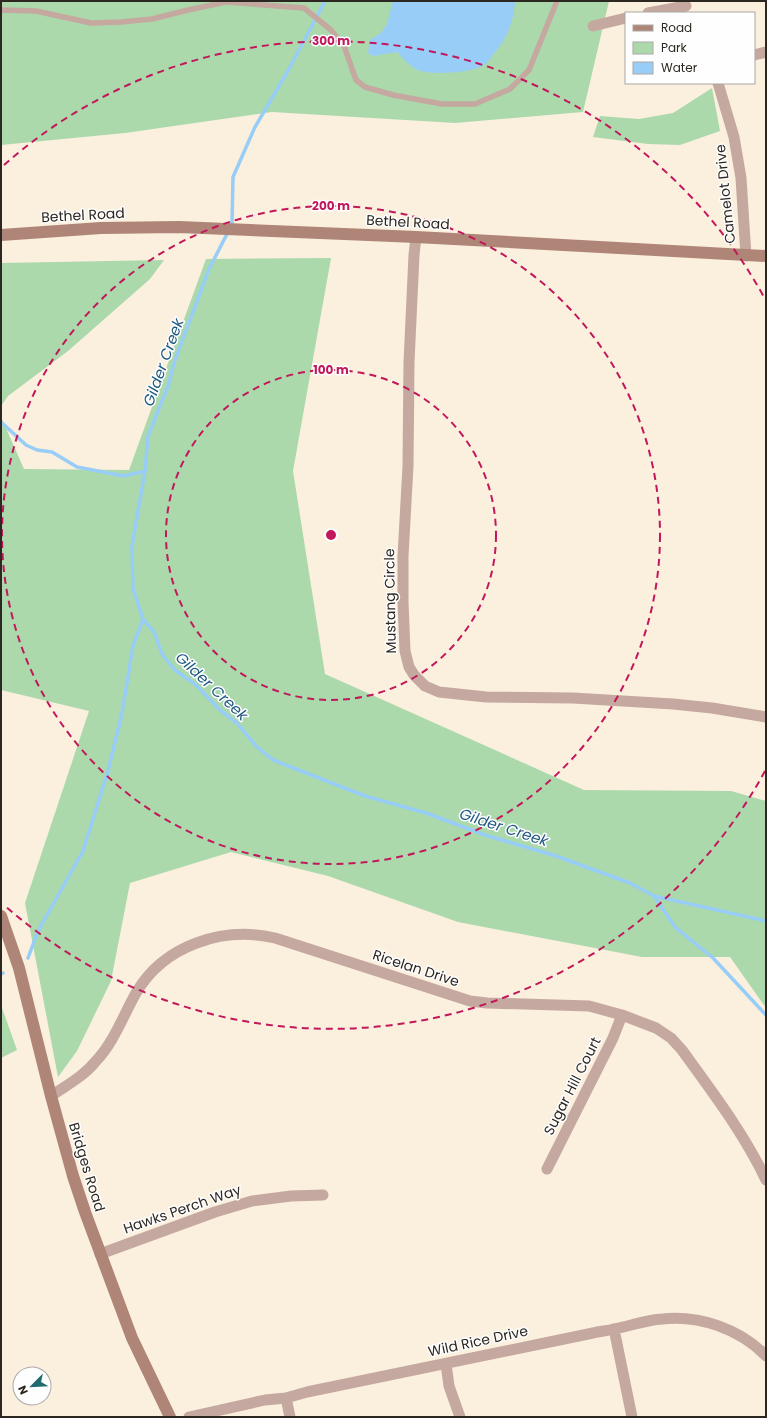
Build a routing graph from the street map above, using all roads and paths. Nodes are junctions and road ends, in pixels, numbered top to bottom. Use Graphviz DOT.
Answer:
graph roads {
  1 [pos="557,1"];
  2 [pos="687,7"];
  3 [pos="1,10"];
  4 [pos="654,12"];
  5 [pos="625,18"];
  6 [pos="593,26"];
  7 [pos="766,52"];
  8 [pos="755,55"];
  9 [pos="718,84"];
  10 [pos="1,235"];
  11 [pos="416,237"];
  12 [pos="746,256"];
  13 [pos="766,256"];
  14 [pos="766,717"];
  15 [pos="1,916"];
  16 [pos="622,1015"];
  17 [pos="50,1096"];
  18 [pos="547,1169"];
  19 [pos="766,1180"];
  20 [pos="323,1195"];
  21 [pos="100,1254"];
  22 [pos="614,1329"];
  23 [pos="766,1356"];
  24 [pos="446,1364"];
  25 [pos="286,1398"];
  26 [pos="170,1417"];
  27 [pos="189,1417"];
  28 [pos="290,1417"];
  29 [pos="460,1417"];
  30 [pos="632,1417"];
  1 -- 3 [label="lane"];
  2 -- 4 [label="street"];
  5 -- 6 [label="street"];
  7 -- 8 [label="street"];
  9 -- 12 [label="street, Camelot Drive"];
  10 -- 11 [label="street, Bethel Road"];
  11 -- 12 [label="street, Bethel Road"];
  11 -- 14 [label="street, Mustang Circle"];
  12 -- 13 [label="street, Bethel Road"];
  15 -- 17 [label="street, Bridges Road"];
  16 -- 17 [label="street, Ricelan Drive"];
  16 -- 18 [label="street, Sugar Hill Court"];
  16 -- 19 [label="street, Ricelan Drive"];
  17 -- 21 [label="street, Bridges Road"];
  20 -- 21 [label="street, Hawks Perch Way"];
  21 -- 26 [label="street, Bridges Road"];
  22 -- 23 [label="street, Wild Rice Drive"];
  22 -- 24 [label="street, Wild Rice Drive"];
  22 -- 30 [label="street"];
  24 -- 25 [label="street, Wild Rice Drive"];
  24 -- 29 [label="street"];
  25 -- 27 [label="street, Wild Rice Drive"];
  25 -- 28 [label="street"];
}
